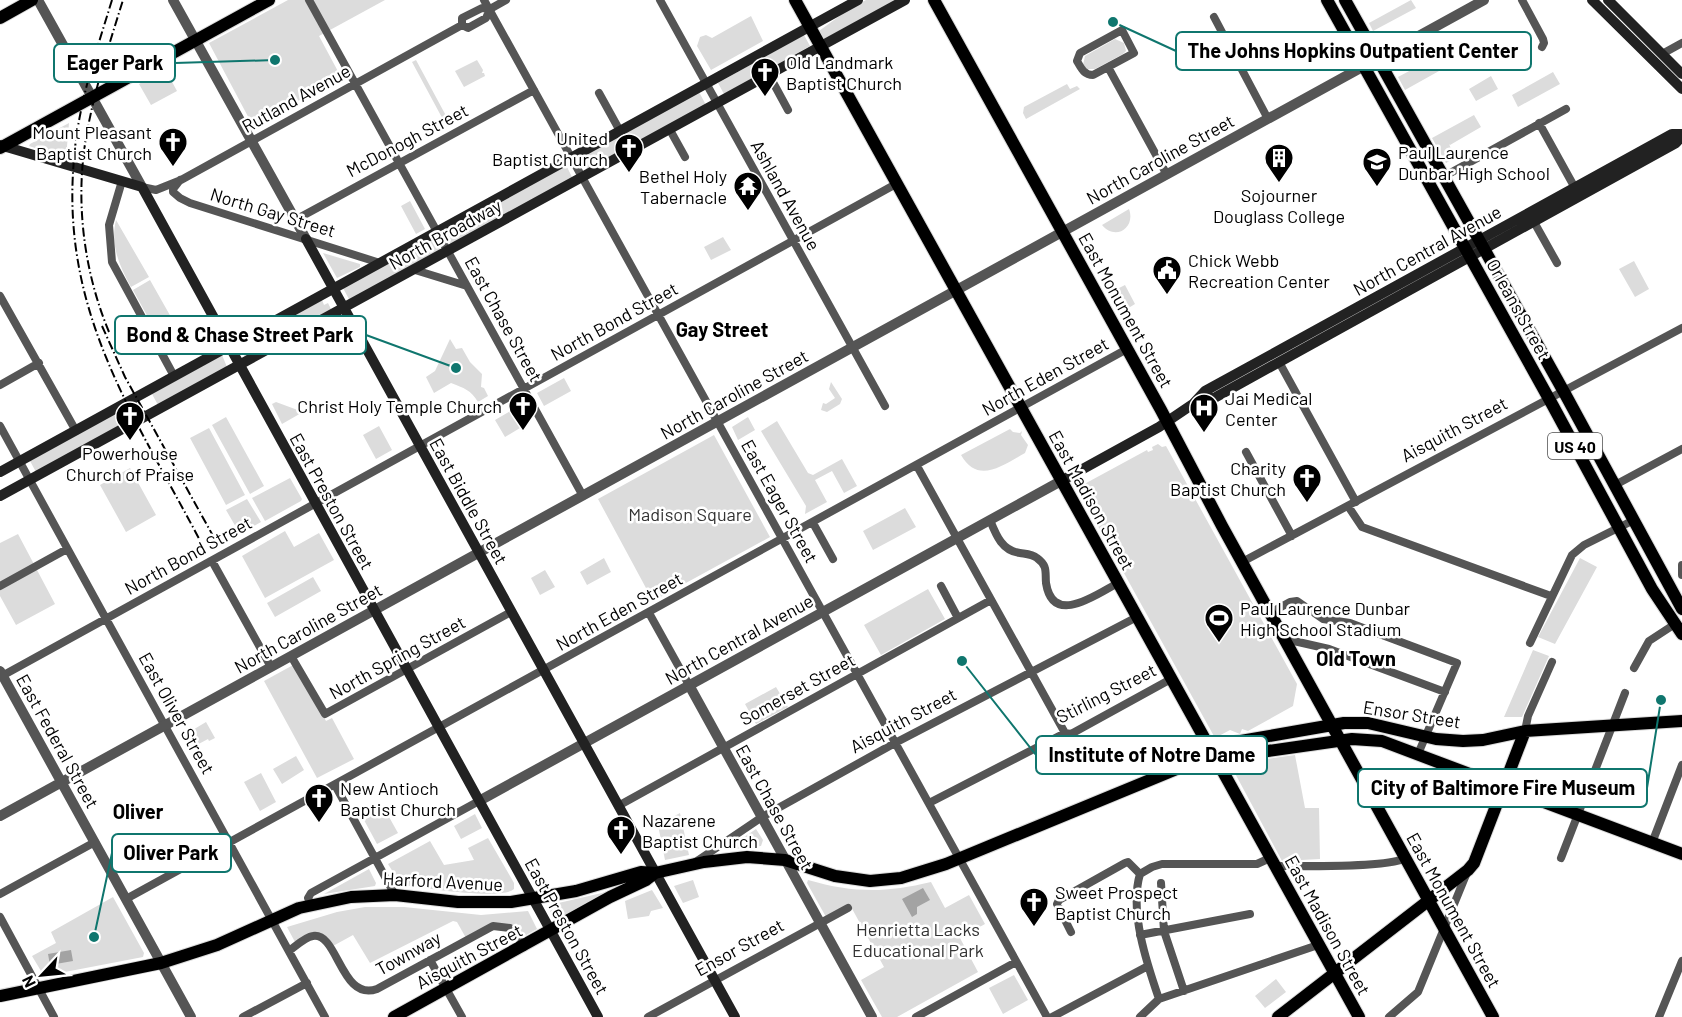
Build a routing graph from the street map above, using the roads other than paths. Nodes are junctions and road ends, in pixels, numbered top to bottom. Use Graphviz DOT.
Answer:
graph roads {
  1 [pos="32,0"];
  2 [pos="38,0"];
  3 [pos="173,0"];
  4 [pos="269,0"];
  5 [pos="309,0"];
  6 [pos="484,0"];
  7 [pos="506,0"];
  8 [pos="660,0"];
  9 [pos="795,0"];
  10 [pos="858,0"];
  11 [pos="905,0"];
  12 [pos="934,0"];
  13 [pos="1327,0"];
  14 [pos="1345,0"];
  15 [pos="1484,0"];
  16 [pos="1522,0"];
  17 [pos="1592,0"];
  18 [pos="1608,0"];
  19 [pos="489,9"];
  20 [pos="1214,17"];
  21 [pos="0,18"];
  22 [pos="810,27"];
  23 [pos="195,40"];
  24 [pos="1682,44"];
  25 [pos="821,46"];
  26 [pos="1542,47"];
  27 [pos="1662,54"];
  28 [pos="1377,59"];
  29 [pos="1108,67"];
  30 [pos="1363,67"];
  31 [pos="1682,74"];
  32 [pos="769,75"];
  33 [pos="356,84"];
  34 [pos="706,84"];
  35 [pos="1682,89"];
  36 [pos="534,90"];
  37 [pos="599,93"];
  38 [pos="92,98"];
  39 [pos="717,104"];
  40 [pos="1566,109"];
  41 [pos="788,110"];
  42 [pos="1268,119"];
  43 [pos="1539,123"];
  44 [pos="670,130"];
  45 [pos="620,131"];
  46 [pos="1682,135"];
  47 [pos="252,141"];
  48 [pos="1,146"];
  49 [pos="684,157"];
  50 [pos="571,158"];
  51 [pos="399,163"];
  52 [pos="1167,175"];
  53 [pos="1443,177"];
  54 [pos="582,178"];
  55 [pos="181,180"];
  56 [pos="122,182"];
  57 [pos="897,184"];
  58 [pos="142,187"];
  59 [pos="1577,192"];
  60 [pos="295,220"];
  61 [pos="1534,222"];
  62 [pos="437,231"];
  63 [pos="1063,232"];
  64 [pos="306,239"];
  65 [pos="793,241"];
  66 [pos="1481,245"];
  67 [pos="449,252"];
  68 [pos="1468,253"];
  69 [pos="1557,262"];
  70 [pos="380,263"];
  71 [pos="415,270"];
  72 [pos="467,286"];
  73 [pos="333,289"];
  74 [pos="956,291"];
  75 [pos="0,296"];
  76 [pos="344,309"];
  77 [pos="659,316"];
  78 [pos="1681,331"];
  79 [pos="229,346"];
  80 [pos="852,347"];
  81 [pos="1128,349"];
  82 [pos="1279,362"];
  83 [pos="39,363"];
  84 [pos="239,366"];
  85 [pos="1257,368"];
  86 [pos="174,376"];
  87 [pos="0,386"];
  88 [pos="524,390"];
  89 [pos="1564,392"];
  90 [pos="1549,399"];
  91 [pos="885,406"];
  92 [pos="1021,408"];
  93 [pos="1167,421"];
  94 [pos="717,422"];
  95 [pos="0,426"];
  96 [pos="76,431"];
  97 [pos="420,446"];
  98 [pos="1682,449"];
  99 [pos="1246,452"];
  100 [pos="20,461"];
  101 [pos="917,466"];
  102 [pos="0,472"];
  103 [pos="30,480"];
  104 [pos="1061,481"];
  105 [pos="1615,485"];
  106 [pos="0,496"];
  107 [pos="583,496"];
  108 [pos="315,504"];
  109 [pos="1352,504"];
  110 [pos="990,520"];
  111 [pos="1634,520"];
  112 [pos="813,523"];
  113 [pos="1619,528"];
  114 [pos="1292,536"];
  115 [pos="957,538"];
  116 [pos="783,540"];
  117 [pos="68,549"];
  118 [pos="479,553"];
  119 [pos="833,560"];
  120 [pos="212,561"];
  121 [pos="1242,562"];
  122 [pos="1682,565"];
  123 [pos="1682,575"];
  124 [pos="1118,583"];
  125 [pos="0,586"];
  126 [pos="941,586"];
  127 [pos="1677,594"];
  128 [pos="1551,596"];
  129 [pos="991,600"];
  130 [pos="1682,609"];
  131 [pos="374,610"];
  132 [pos="512,612"];
  133 [pos="823,612"];
  134 [pos="649,613"];
  135 [pos="1270,613"];
  136 [pos="1137,617"];
  137 [pos="958,618"];
  138 [pos="106,619"];
  139 [pos="1679,629"];
  140 [pos="1285,639"];
  141 [pos="1530,643"];
  142 [pos="291,656"];
  143 [pos="1552,662"];
  144 [pos="272,667"];
  145 [pos="1634,668"];
  146 [pos="407,671"];
  147 [pos="544,671"];
  148 [pos="1031,672"];
  149 [pos="857,674"];
  150 [pos="1,675"];
  151 [pos="1171,679"];
  152 [pos="689,685"];
  153 [pos="1445,692"];
  154 [pos="1624,693"];
  155 [pos="1682,721"];
  156 [pos="165,725"];
  157 [pos="1332,725"];
  158 [pos="1612,725"];
  159 [pos="439,728"];
  160 [pos="1524,731"];
  161 [pos="1065,733"];
  162 [pos="1425,737"];
  163 [pos="1340,740"];
  164 [pos="584,743"];
  165 [pos="895,743"];
  166 [pos="724,748"];
  167 [pos="1213,754"];
  168 [pos="1418,754"];
  169 [pos="1682,765"];
  170 [pos="62,782"];
  171 [pos="335,785"];
  172 [pos="1505,787"];
  173 [pos="479,801"];
  174 [pos="928,803"];
  175 [pos="618,806"];
  176 [pos="1578,814"];
  177 [pos="0,816"];
  178 [pos="762,817"];
  179 [pos="95,842"];
  180 [pos="230,843"];
  181 [pos="1652,843"];
  182 [pos="1682,854"];
  183 [pos="375,858"];
  184 [pos="958,858"];
  185 [pos="1406,858"];
  186 [pos="1561,858"];
  187 [pos="785,860"];
  188 [pos="1272,862"];
  189 [pos="692,864"];
  190 [pos="1468,870"];
  191 [pos="655,873"];
  192 [pos="1140,874"];
  193 [pos="1161,883"];
  194 [pos="0,894"];
  195 [pos="395,894"];
  196 [pos="533,899"];
  197 [pos="126,900"];
  198 [pos="1429,900"];
  199 [pos="311,905"];
  200 [pos="848,908"];
  201 [pos="1250,914"];
  202 [pos="0,917"];
  203 [pos="272,920"];
  204 [pos="820,923"];
  205 [pos="1445,930"];
  206 [pos="1164,931"];
  207 [pos="551,932"];
  208 [pos="1071,932"];
  209 [pos="1140,935"];
  210 [pos="1318,945"];
  211 [pos="524,947"];
  212 [pos="289,951"];
  213 [pos="430,960"];
  214 [pos="1682,961"];
  215 [pos="1016,962"];
  216 [pos="161,963"];
  217 [pos="1148,966"];
  218 [pos="1334,973"];
  219 [pos="715,981"];
  220 [pos="307,983"];
  221 [pos="446,988"];
  222 [pos="38,989"];
  223 [pos="1184,991"];
  224 [pos="0,996"];
  225 [pos="1159,999"];
  226 [pos="54,1017"];
  227 [pos="191,1017"];
  228 [pos="243,1017"];
  229 [pos="325,1017"];
  230 [pos="394,1017"];
  231 [pos="462,1017"];
  232 [pos="598,1017"];
  233 [pos="648,1017"];
  234 [pos="735,1017"];
  235 [pos="872,1017"];
  236 [pos="916,1017"];
  237 [pos="1047,1017"];
  238 [pos="1052,1017"];
  239 [pos="1140,1017"];
  240 [pos="1278,1017"];
  241 [pos="1359,1017"];
  242 [pos="1389,1017"];
  243 [pos="1493,1017"];
  244 [pos="1659,1017"];
  1 -- 21 [label="main road"];
  2 -- 38 [label="street, East Preston Street"];
  3 -- 23 [label="street, East Biddle Street"];
  4 -- 23 [label="main road"];
  5 -- 33 [label="street, East Chase Street"];
  6 -- 19 [label="street, East Eager Street"];
  7 -- 19 [label="street, Rutland Avenue"];
  8 -- 34 [label="street, Ashland Avenue"];
  9 -- 22 [label="main road, East Madison Street"];
  10 -- 22 [label="main road, North Broadway"];
  11 -- 25 [label="main road, North Broadway"];
  12 -- 63 [label="main road, East Monument Street"];
  13 -- 30 [label="main road, Orleans Street / US 40"];
  14 -- 28 [label="main road, Orleans Street / US 40"];
  15 -- 28 [label="street, North Caroline Street"];
  16 -- 26 [label="street"];
  17 -- 35 [label="main road"];
  18 -- 27 [label="main road"];
  19 -- 33 [label="street, Rutland Avenue"];
  19 -- 36 [label="street, East Eager Street"];
  20 -- 42 [label="street"];
  22 -- 25 [label="main road, East Madison Street"];
  22 -- 34 [label="main road, North Broadway"];
  23 -- 38 [label="main road"];
  23 -- 47 [label="street, East Biddle Street"];
  24 -- 27 [label="street"];
  25 -- 32 [label="main road, North Broadway"];
  25 -- 57 [label="main road, East Madison Street"];
  27 -- 31 [label="main road"];
  28 -- 30 [label="street, North Caroline Street"];
  28 -- 53 [label="main road, Orleans Street / US 40"];
  29 -- 29 [label="street"];
  29 -- 52 [label="street"];
  30 -- 42 [label="street, North Caroline Street"];
  30 -- 68 [label="main road, Orleans Street / US 40"];
  32 -- 39 [label="main road, North Broadway"];
  32 -- 41 [label="street"];
  33 -- 47 [label="street, Rutland Avenue"];
  33 -- 51 [label="street, East Chase Street"];
  34 -- 39 [label="street, Ashland Avenue"];
  34 -- 45 [label="main road, North Broadway"];
  36 -- 50 [label="street, East Eager Street"];
  36 -- 51 [label="street, McDonogh Street"];
  37 -- 45 [label="street"];
  38 -- 48 [label="main road"];
  38 -- 58 [label="street, East Preston Street"];
  39 -- 44 [label="main road, North Broadway"];
  39 -- 65 [label="street, Ashland Avenue"];
  40 -- 43 [label="street"];
  42 -- 52 [label="street, North Caroline Street"];
  43 -- 53 [label="street"];
  43 -- 59 [label="street"];
  44 -- 49 [label="street"];
  44 -- 54 [label="main road, North Broadway"];
  45 -- 50 [label="main road, North Broadway"];
  46 -- 59 [label="main road, North Central Avenue"];
  47 -- 55 [label="street, Rutland Avenue"];
  47 -- 60 [label="street, East Biddle Street"];
  48 -- 56 [label="main road"];
  50 -- 54 [label="street, East Eager Street"];
  50 -- 62 [label="main road, North Broadway"];
  51 -- 60 [label="street, McDonogh Street"];
  51 -- 62 [label="street, East Chase Street"];
  52 -- 63 [label="street, North Caroline Street"];
  53 -- 66 [label="main road, Orleans Street / US 40"];
  54 -- 67 [label="main road, North Broadway"];
  54 -- 77 [label="street, East Eager Street"];
  55 -- 58 [label="street, Rutland Avenue"];
  55 -- 64 [label="street, North Gay Street"];
  56 -- 58 [label="main road"];
  56 -- 86 [label="street"];
  57 -- 65 [label="street, North Bond Street"];
  57 -- 74 [label="main road, East Madison Street"];
  58 -- 79 [label="main road, East Preston Street"];
  59 -- 61 [label="main road, North Central Avenue"];
  59 -- 66 [label="main road, North Central Avenue"];
  60 -- 64 [label="street, East Biddle Street"];
  61 -- 66 [label="main road, North Central Avenue"];
  61 -- 69 [label="street"];
  62 -- 67 [label="street, East Chase Street"];
  62 -- 70 [label="main road, North Broadway"];
  63 -- 74 [label="street, North Caroline Street"];
  63 -- 81 [label="main road, East Monument Street"];
  64 -- 70 [label="street, North Gay Street"];
  64 -- 73 [label="main road, East Biddle Street"];
  65 -- 77 [label="street, North Bond Street"];
  65 -- 80 [label="street, Ashland Avenue"];
  66 -- 68 [label="main road, North Central Avenue"];
  66 -- 89 [label="main road, Orleans Street / US 40"];
  67 -- 71 [label="main road, North Broadway"];
  67 -- 72 [label="street, East Chase Street"];
  68 -- 82 [label="main road, North Central Avenue"];
  68 -- 85 [label="main road, North Central Avenue"];
  68 -- 90 [label="main road, Orleans Street / US 40"];
  70 -- 73 [label="main road, North Broadway"];
  71 -- 72 [label="street"];
  71 -- 76 [label="main road, North Broadway"];
  72 -- 88 [label="street, East Chase Street"];
  73 -- 76 [label="main road, East Biddle Street"];
  73 -- 79 [label="main road, North Broadway"];
  74 -- 80 [label="street, North Caroline Street"];
  74 -- 92 [label="main road, East Madison Street"];
  75 -- 83 [label="street"];
  76 -- 84 [label="main road, North Broadway"];
  76 -- 97 [label="main road, East Biddle Street"];
  77 -- 88 [label="street, North Bond Street"];
  77 -- 94 [label="street, East Eager Street"];
  78 -- 89 [label="street, Aisquith Street"];
  79 -- 84 [label="main road, East Preston Street"];
  79 -- 86 [label="main road, North Broadway"];
  80 -- 91 [label="street, Ashland Avenue"];
  80 -- 94 [label="street, North Caroline Street"];
  81 -- 92 [label="street, North Eden Street"];
  81 -- 93 [label="main road, East Monument Street"];
  82 -- 85 [label="main road, North Central Avenue"];
  82 -- 109 [label="street"];
  83 -- 87 [label="street"];
  83 -- 96 [label="street"];
  84 -- 103 [label="main road, North Broadway"];
  84 -- 108 [label="main road, East Preston Street"];
  85 -- 93 [label="main road, North Central Avenue"];
  86 -- 96 [label="main road, North Broadway"];
  88 -- 97 [label="street, North Bond Street"];
  88 -- 107 [label="street, East Chase Street"];
  89 -- 90 [label="street, Aisquith Street"];
  89 -- 105 [label="main road, Orleans Street / US 40"];
  90 -- 109 [label="street, Aisquith Street"];
  90 -- 113 [label="main road, Orleans Street / US 40"];
  92 -- 101 [label="street, North Eden Street"];
  92 -- 104 [label="main road, East Madison Street"];
  93 -- 104 [label="main road, North Central Avenue"];
  93 -- 121 [label="main road, East Monument Street"];
  94 -- 107 [label="street, North Caroline Street"];
  94 -- 116 [label="street, East Eager Street"];
  95 -- 100 [label="street, East Oliver Street"];
  96 -- 100 [label="main road, North Broadway"];
  97 -- 108 [label="street, North Bond Street"];
  97 -- 118 [label="main road, East Biddle Street"];
  98 -- 105 [label="street"];
  99 -- 114 [label="street"];
  100 -- 102 [label="main road, North Broadway"];
  100 -- 103 [label="street, East Oliver Street"];
  101 -- 112 [label="street, North Eden Street"];
  101 -- 115 [label="street"];
  103 -- 106 [label="main road, North Broadway"];
  103 -- 117 [label="street, East Oliver Street"];
  104 -- 110 [label="street, North Central Avenue"];
  104 -- 124 [label="main road, East Madison Street"];
  105 -- 111 [label="main road, Orleans Street / US 40"];
  107 -- 118 [label="street, North Caroline Street"];
  108 -- 120 [label="street, North Bond Street"];
  108 -- 131 [label="main road, East Preston Street"];
  109 -- 114 [label="street, Aisquith Street"];
  109 -- 128 [label="street"];
  110 -- 115 [label="street, North Central Avenue"];
  110 -- 124 [label="street"];
  111 -- 113 [label="street"];
  111 -- 127 [label="main road, Orleans Street / US 40"];
  112 -- 116 [label="street, North Eden Street"];
  112 -- 119 [label="street"];
  113 -- 128 [label="street"];
  113 -- 139 [label="main road, Orleans Street / US 40"];
  114 -- 121 [label="street, Aisquith Street"];
  115 -- 129 [label="street"];
  115 -- 133 [label="street, North Central Avenue"];
  116 -- 133 [label="street, East Eager Street"];
  116 -- 134 [label="street, North Eden Street"];
  117 -- 125 [label="street"];
  117 -- 138 [label="street, East Oliver Street"];
  118 -- 131 [label="street, North Caroline Street"];
  118 -- 132 [label="main road, East Biddle Street"];
  120 -- 138 [label="street, North Bond Street"];
  120 -- 144 [label="street"];
  121 -- 135 [label="main road, East Monument Street"];
  122 -- 123 [label="street"];
  124 -- 136 [label="main road, East Madison Street"];
  126 -- 137 [label="street"];
  127 -- 130 [label="main road, Orleans Street / US 40"];
  128 -- 141 [label="street"];
  129 -- 137 [label="street, Somerset Street"];
  129 -- 148 [label="street"];
  131 -- 142 [label="street, North Caroline Street"];
  131 -- 146 [label="main road, East Preston Street"];
  132 -- 146 [label="street, North Spring Street"];
  132 -- 147 [label="main road, East Biddle Street"];
  133 -- 149 [label="street, East Eager Street"];
  133 -- 152 [label="street, North Central Avenue"];
  134 -- 147 [label="street, North Eden Street"];
  134 -- 152 [label="street, East Chase Street"];
  135 -- 140 [label="main road, East Monument Street"];
  135 -- 153 [label="street"];
  136 -- 148 [label="street, Aisquith Street"];
  136 -- 151 [label="main road, East Madison Street"];
  137 -- 149 [label="street, Somerset Street"];
  138 -- 150 [label="street, North Bond Street"];
  138 -- 156 [label="street, East Oliver Street"];
  139 -- 145 [label="street"];
  140 -- 153 [label="street"];
  140 -- 157 [label="main road, East Monument Street"];
  142 -- 144 [label="street, North Caroline Street"];
  142 -- 146 [label="street, North Spring Street"];
  143 -- 160 [label="street"];
  144 -- 156 [label="street, North Caroline Street"];
  146 -- 159 [label="main road, East Preston Street"];
  147 -- 159 [label="street, North Eden Street"];
  147 -- 164 [label="main road, East Biddle Street"];
  148 -- 161 [label="street"];
  148 -- 165 [label="street, Aisquith Street"];
  149 -- 165 [label="street, East Eager Street"];
  149 -- 166 [label="street, Somerset Street"];
  150 -- 170 [label="street, East Federal Street"];
  151 -- 161 [label="street, Stirling Street"];
  151 -- 167 [label="main road, East Madison Street"];
  152 -- 164 [label="street, North Central Avenue"];
  152 -- 166 [label="street, East Chase Street"];
  153 -- 162 [label="street"];
  154 -- 158 [label="street"];
  155 -- 158 [label="main road, Ensor Street"];
  156 -- 170 [label="street, North Caroline Street"];
  156 -- 180 [label="street, East Oliver Street"];
  157 -- 162 [label="main road, Ensor Street"];
  157 -- 163 [label="main road, East Monument Street"];
  157 -- 167 [label="main road, Ensor Street"];
  158 -- 160 [label="main road, Ensor Street"];
  158 -- 176 [label="street"];
  159 -- 171 [label="street, North Eden Street"];
  159 -- 173 [label="main road, East Preston Street"];
  160 -- 162 [label="main road, Ensor Street"];
  160 -- 172 [label="main road"];
  161 -- 174 [label="street, Stirling Street"];
  162 -- 168 [label="street"];
  163 -- 167 [label="main road, Ensor Street"];
  163 -- 168 [label="main road, Ensor Street"];
  163 -- 185 [label="main road, East Monument Street"];
  164 -- 173 [label="street, North Central Avenue"];
  164 -- 175 [label="main road, East Biddle Street"];
  165 -- 174 [label="street, East Eager Street"];
  165 -- 178 [label="street, Aisquith Street"];
  166 -- 175 [label="street, Somerset Street"];
  166 -- 178 [label="street, East Chase Street"];
  167 -- 184 [label="main road, Ensor Street"];
  167 -- 188 [label="main road, East Madison Street"];
  168 -- 172 [label="main road, Ensor Street"];
  169 -- 181 [label="street"];
  170 -- 177 [label="street, North Caroline Street"];
  170 -- 179 [label="street, East Federal Street"];
  171 -- 180 [label="street, North Eden Street"];
  171 -- 183 [label="street"];
  172 -- 176 [label="main road, Ensor Street"];
  172 -- 190 [label="main road"];
  173 -- 183 [label="street, North Central Avenue"];
  173 -- 196 [label="main road, East Preston Street"];
  174 -- 184 [label="street, East Eager Street"];
  175 -- 191 [label="main road, East Biddle Street"];
  176 -- 181 [label="main road, Ensor Street"];
  176 -- 186 [label="street"];
  178 -- 187 [label="street, East Chase Street"];
  178 -- 189 [label="street, Aisquith Street"];
  179 -- 194 [label="street"];
  179 -- 197 [label="street, East Federal Street"];
  180 -- 197 [label="street, North Eden Street"];
  180 -- 203 [label="street, East Oliver Street"];
  181 -- 182 [label="main road, Ensor Street"];
  183 -- 195 [label="street"];
  183 -- 199 [label="street, North Central Avenue"];
  184 -- 187 [label="main road, Harford Avenue"];
  184 -- 215 [label="street, East Eager Street"];
  185 -- 188 [label="street"];
  185 -- 198 [label="main road, East Monument Street"];
  187 -- 189 [label="main road, Harford Avenue"];
  187 -- 204 [label="street, East Chase Street"];
  188 -- 192 [label="street"];
  188 -- 210 [label="main road, East Madison Street"];
  189 -- 191 [label="main road, Harford Avenue"];
  190 -- 198 [label="main road"];
  190 -- 205 [label="street"];
  191 -- 196 [label="main road, Harford Avenue"];
  191 -- 207 [label="main road, Aisquith Street"];
  191 -- 219 [label="main road, East Biddle Street"];
  192 -- 208 [label="street"];
  192 -- 209 [label="street"];
  193 -- 206 [label="street"];
  195 -- 196 [label="main road, Harford Avenue"];
  195 -- 199 [label="main road, Harford Avenue"];
  196 -- 207 [label="main road, East Preston Street"];
  197 -- 216 [label="street, East Federal Street"];
  198 -- 205 [label="main road, East Monument Street"];
  198 -- 218 [label="main road"];
  199 -- 203 [label="main road, Harford Avenue"];
  200 -- 204 [label="street, Ensor Street"];
  201 -- 206 [label="street"];
  202 -- 222 [label="street"];
  203 -- 212 [label="street, East Oliver Street"];
  203 -- 216 [label="main road, Harford Avenue"];
  204 -- 219 [label="street, Ensor Street"];
  204 -- 235 [label="street, East Chase Street"];
  205 -- 242 [label="street"];
  205 -- 243 [label="main road, East Monument Street"];
  206 -- 209 [label="street"];
  206 -- 223 [label="street"];
  207 -- 211 [label="main road, Aisquith Street"];
  207 -- 232 [label="main road, East Preston Street"];
  209 -- 217 [label="street"];
  210 -- 218 [label="main road, East Madison Street"];
  210 -- 223 [label="street"];
  211 -- 213 [label="street, Townway"];
  211 -- 221 [label="main road, Aisquith Street"];
  212 -- 213 [label="street, Townway"];
  212 -- 220 [label="street, East Oliver Street"];
  213 -- 221 [label="street"];
  214 -- 244 [label="street"];
  215 -- 236 [label="street"];
  215 -- 237 [label="street, East Eager Street"];
  216 -- 222 [label="main road, Harford Avenue"];
  216 -- 227 [label="street, East Federal Street"];
  217 -- 225 [label="street"];
  217 -- 238 [label="street"];
  218 -- 240 [label="main road"];
  218 -- 241 [label="main road, East Madison Street"];
  219 -- 233 [label="street, Ensor Street"];
  219 -- 234 [label="main road, East Biddle Street"];
  220 -- 228 [label="street"];
  220 -- 229 [label="street, East Oliver Street"];
  221 -- 230 [label="main road, Aisquith Street"];
  221 -- 231 [label="street"];
  222 -- 224 [label="main road, Harford Avenue"];
  222 -- 226 [label="street"];
  223 -- 225 [label="street"];
  225 -- 239 [label="street"];
}
